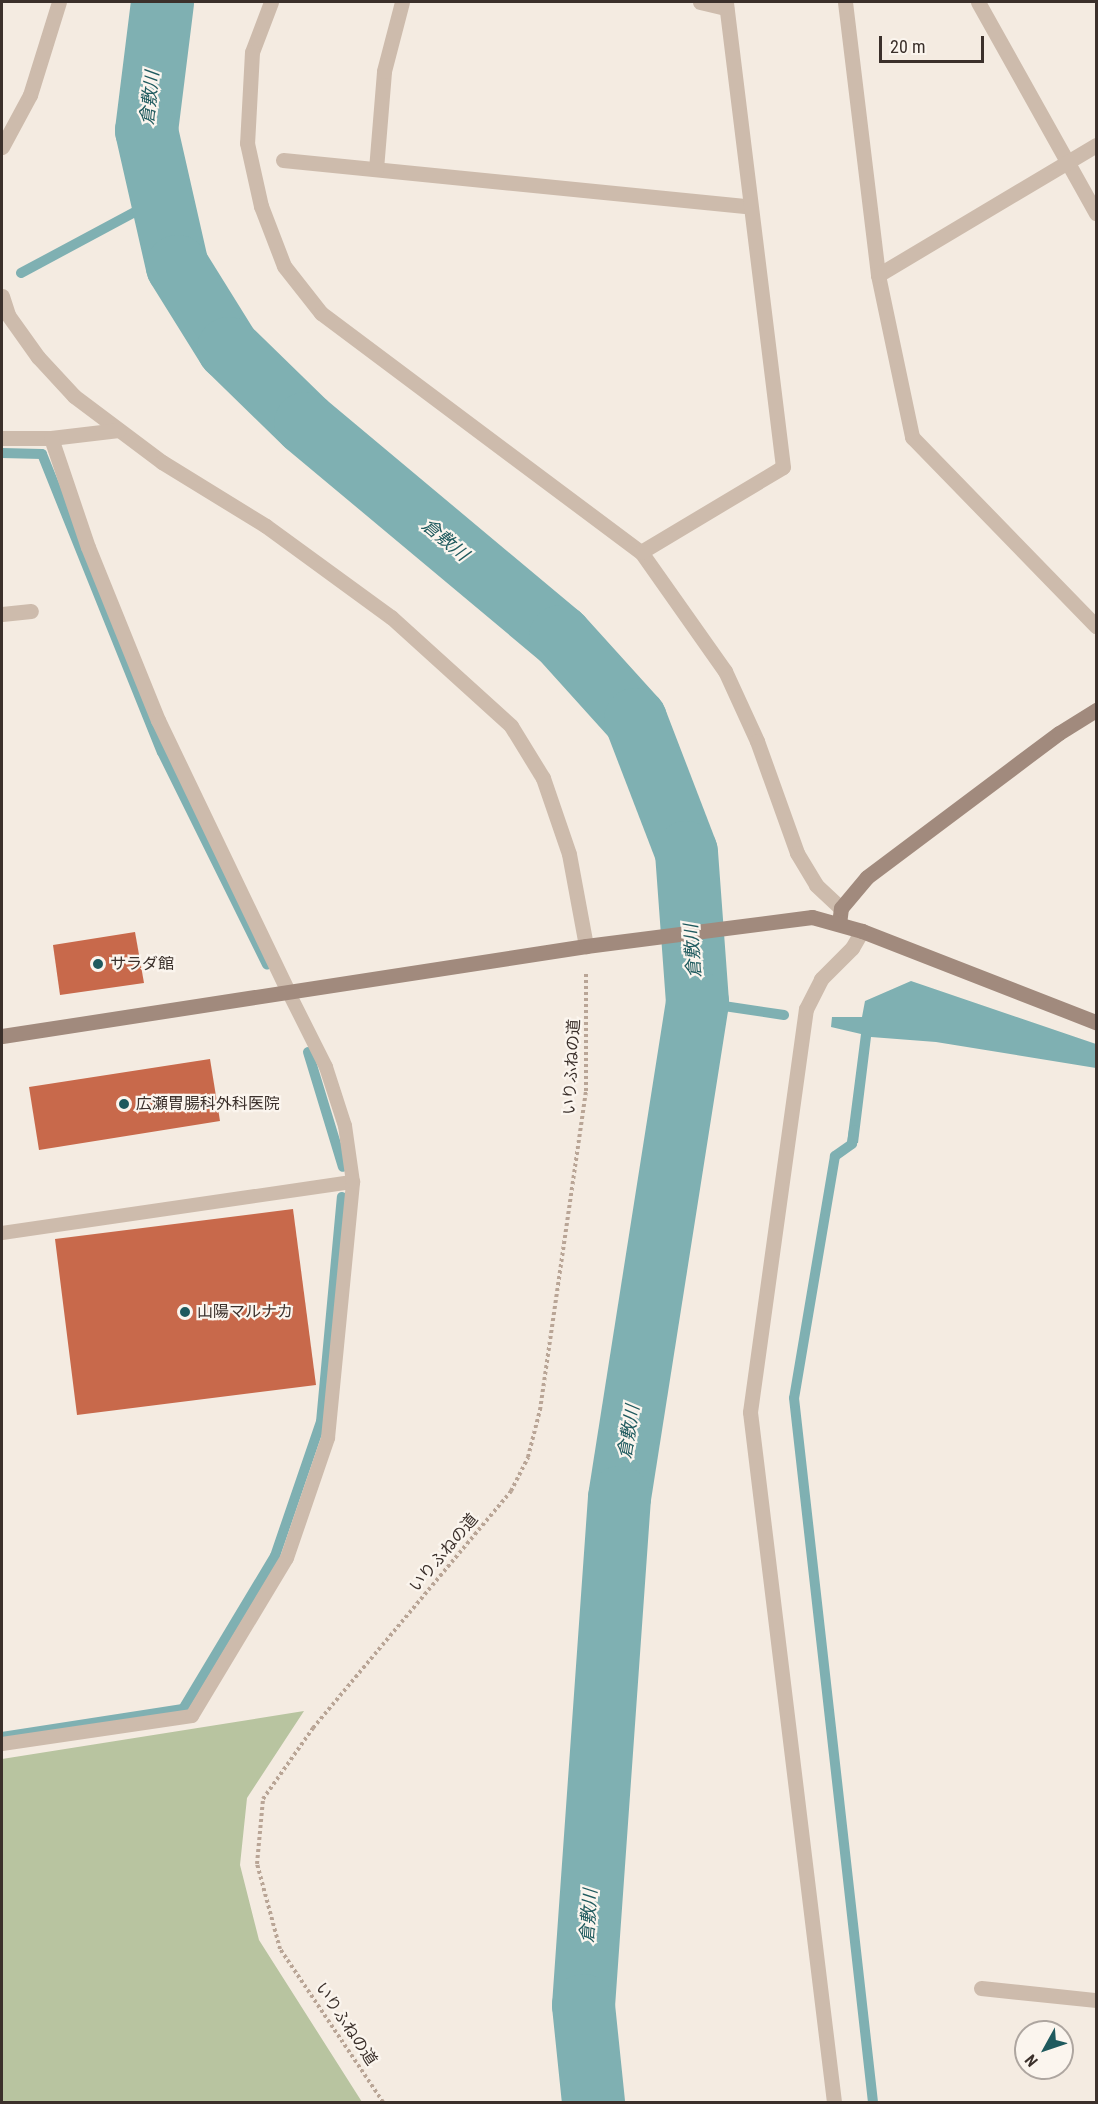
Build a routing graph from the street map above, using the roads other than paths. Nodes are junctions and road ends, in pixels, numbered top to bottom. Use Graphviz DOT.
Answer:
graph roads {
  1 [pos="59,2"];
  2 [pos="271,2"];
  3 [pos="402,2"];
  4 [pos="700,2"];
  5 [pos="845,2"];
  6 [pos="978,2"];
  7 [pos="726,5"];
  8 [pos="1096,145"];
  9 [pos="2,147"];
  10 [pos="283,160"];
  11 [pos="1066,162"];
  12 [pos="376,169"];
  13 [pos="750,207"];
  14 [pos="1096,213"];
  15 [pos="878,274"];
  16 [pos="2,296"];
  17 [pos="119,430"];
  18 [pos="2,438"];
  19 [pos="51,438"];
  20 [pos="641,552"];
  21 [pos="31,610"];
  22 [pos="2,614"];
  23 [pos="1096,626"];
  24 [pos="1096,710"];
  25 [pos="841,908"];
  26 [pos="839,924"];
  27 [pos="862,931"];
  28 [pos="586,946"];
  29 [pos="289,993"];
  30 [pos="1096,1022"];
  31 [pos="2,1036"];
  32 [pos="353,1182"];
  33 [pos="2,1233"];
  34 [pos="2,1744"];
  35 [pos="981,1988"];
  36 [pos="1096,2000"];
  37 [pos="834,2103"];
  1 -- 9 [label="street"];
  2 -- 20 [label="street"];
  3 -- 12 [label="street"];
  4 -- 7 [label="street"];
  5 -- 15 [label="street"];
  6 -- 11 [label="street"];
  7 -- 13 [label="street"];
  8 -- 11 [label="street"];
  10 -- 12 [label="street"];
  11 -- 14 [label="street"];
  11 -- 15 [label="street"];
  12 -- 13 [label="street"];
  13 -- 20 [label="street"];
  15 -- 23 [label="street"];
  16 -- 17 [label="street"];
  17 -- 19 [label="street"];
  17 -- 28 [label="street"];
  18 -- 19 [label="street"];
  19 -- 29 [label="street"];
  20 -- 25 [label="street"];
  21 -- 22 [label="street"];
  24 -- 25 [label="street"];
  25 -- 26 [label="street"];
  26 -- 27 [label="street"];
  26 -- 28 [label="street"];
  27 -- 30 [label="street"];
  27 -- 37 [label="street"];
  28 -- 29 [label="street"];
  29 -- 31 [label="street"];
  29 -- 32 [label="lane"];
  32 -- 33 [label="lane"];
  32 -- 34 [label="lane"];
  35 -- 36 [label="street"];
}
